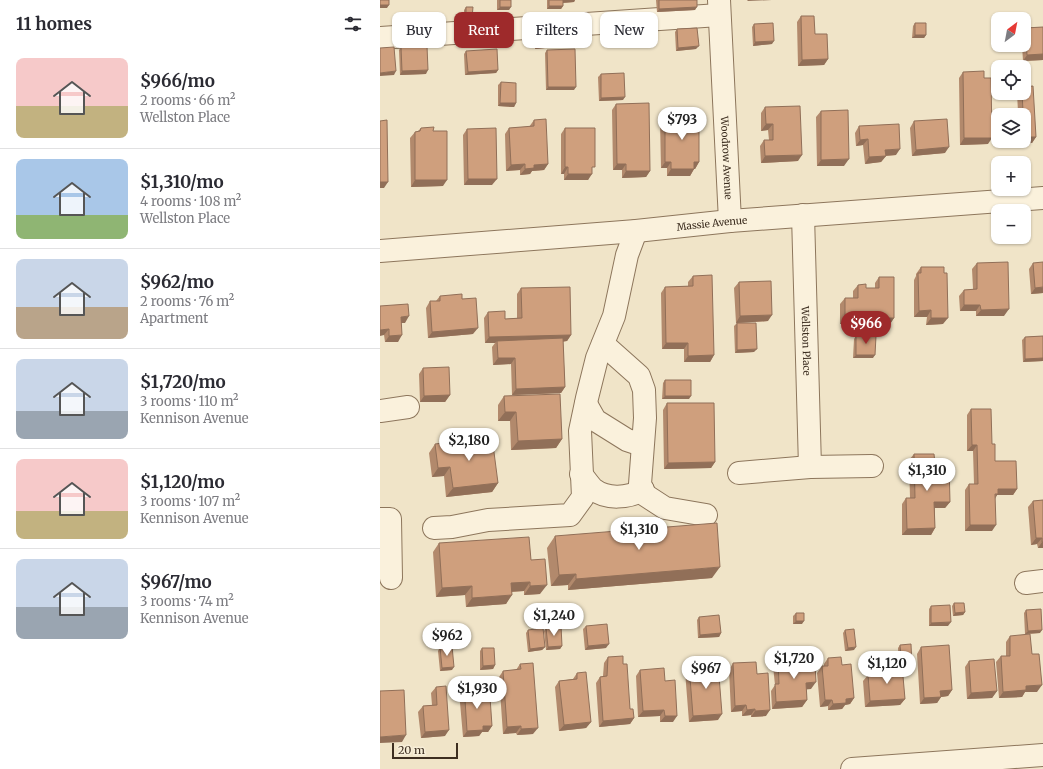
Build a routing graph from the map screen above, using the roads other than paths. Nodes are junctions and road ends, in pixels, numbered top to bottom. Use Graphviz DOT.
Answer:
graph roads {
  1 [pos="719,8"];
  2 [pos="380,38"];
  3 [pos="1043,198"];
  4 [pos="803,215"];
  5 [pos="730,221"];
  6 [pos="636,231"];
  7 [pos="380,251"];
  8 [pos="603,344"];
  9 [pos="586,404"];
  10 [pos="408,407"];
  11 [pos="380,411"];
  12 [pos="642,445"];
  13 [pos="872,466"];
  14 [pos="810,467"];
  15 [pos="739,472"];
  16 [pos="581,474"];
  17 [pos="642,490"];
  18 [pos="706,515"];
  19 [pos="380,519"];
  20 [pos="434,528"];
  21 [pos="391,578"];
  22 [pos="1043,755"];
  23 [pos="852,769"];
  1 -- 2 [label="street"];
  1 -- 5 [label="street, Woodrow Avenue"];
  3 -- 4 [label="street, Massie Avenue"];
  4 -- 5 [label="street, Massie Avenue"];
  4 -- 14 [label="street, Wellston Place"];
  5 -- 6 [label="street, Massie Avenue"];
  6 -- 7 [label="street, Massie Avenue"];
  6 -- 8 [label="street"];
  8 -- 9 [label="street"];
  8 -- 12 [label="street"];
  9 -- 12 [label="street"];
  9 -- 16 [label="street"];
  10 -- 11 [label="street"];
  12 -- 17 [label="street"];
  13 -- 14 [label="street"];
  14 -- 15 [label="street"];
  16 -- 17 [label="street"];
  16 -- 20 [label="street"];
  17 -- 18 [label="street"];
  19 -- 21 [label="street"];
  22 -- 23 [label="street"];
}
